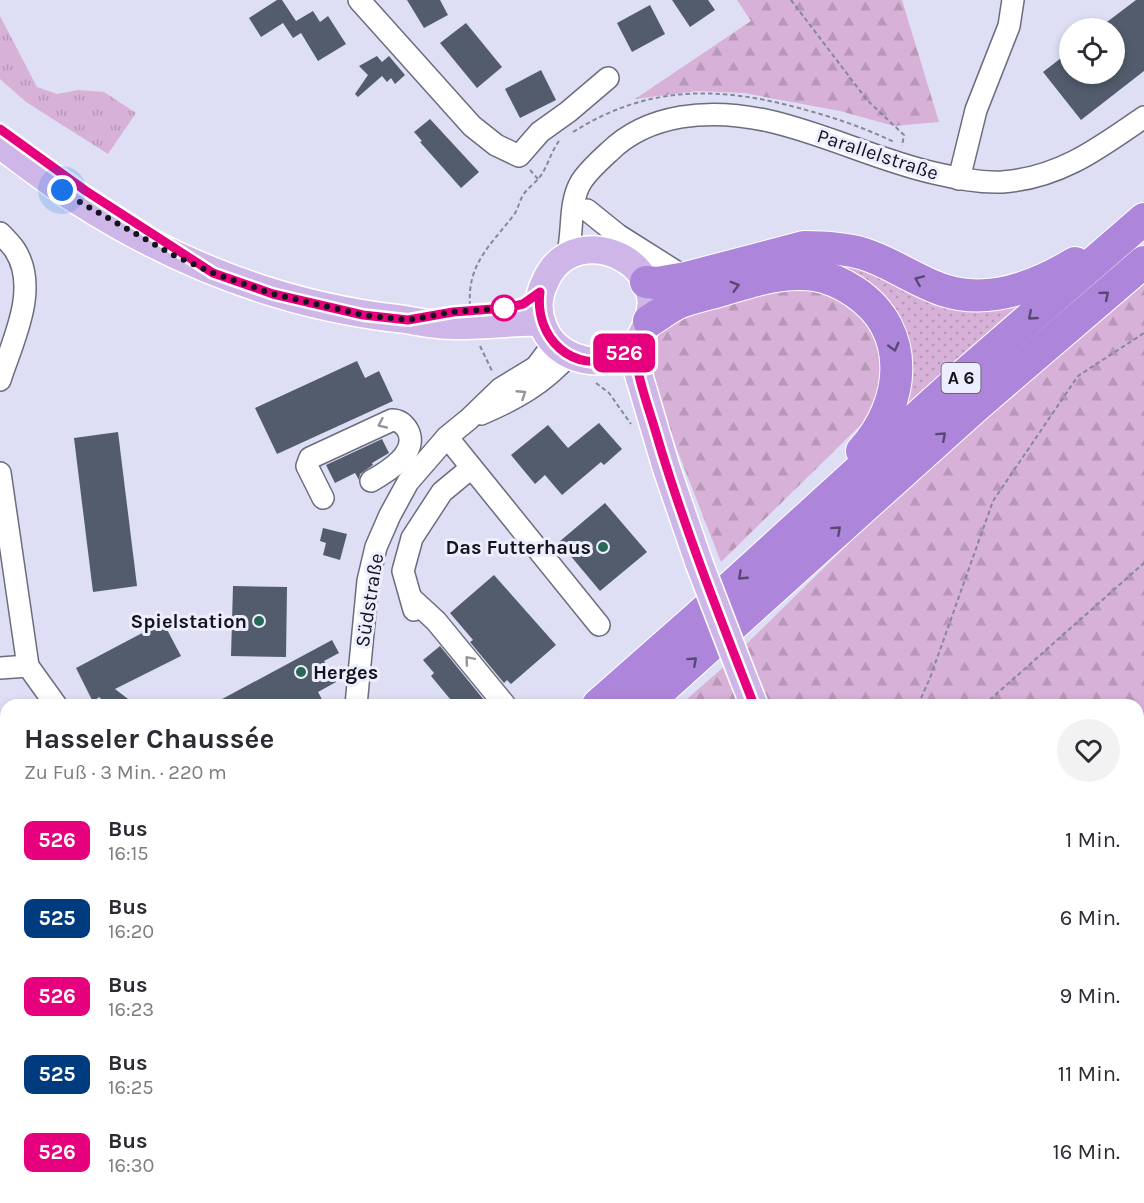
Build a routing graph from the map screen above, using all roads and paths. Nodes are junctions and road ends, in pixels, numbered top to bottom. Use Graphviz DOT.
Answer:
graph roads {
  1 [pos="359,0"];
  2 [pos="790,0"];
  3 [pos="1013,0"];
  4 [pos="608,78"];
  5 [pos="1144,117"];
  6 [pos="0,129"];
  7 [pos="567,135"];
  8 [pos="559,140"];
  9 [pos="0,146"];
  10 [pos="607,154"];
  11 [pos="959,179"];
  12 [pos="1142,221"];
  13 [pos="0,233"];
  14 [pos="604,245"];
  15 [pos="567,257"];
  16 [pos="1144,262"];
  17 [pos="646,271"];
  18 [pos="213,273"];
  19 [pos="540,292"];
  20 [pos="472,318"];
  21 [pos="1144,333"];
  22 [pos="641,334"];
  23 [pos="555,341"];
  24 [pos="598,371"];
  25 [pos="0,380"];
  26 [pos="500,389"];
  27 [pos="469,419"];
  28 [pos="636,431"];
  29 [pos="447,437"];
  30 [pos="666,467"];
  31 [pos="471,468"];
  32 [pos="0,473"];
  33 [pos="371,481"];
  34 [pos="323,498"];
  35 [pos="785,536"];
  36 [pos="1144,563"];
  37 [pos="599,625"];
  38 [pos="28,666"];
  39 [pos="0,668"];
  40 [pos="749,693"];
  41 [pos="991,698"];
  42 [pos="52,699"];
  43 [pos="357,699"];
  44 [pos="500,699"];
  45 [pos="605,699"];
  46 [pos="651,699"];
  47 [pos="921,699"];
  1 -- 4 [label="street"];
  2 -- 7 [label="path"];
  3 -- 11 [label="street"];
  5 -- 11 [label="street, Parallelstraße"];
  6 -- 18 [label="main road"];
  8 -- 20 [label="path"];
  9 -- 18 [label="main road"];
  10 -- 11 [label="street, Parallelstraße"];
  10 -- 14 [label="street, Parallelstraße"];
  10 -- 15 [label="street, Parallelstraße"];
  12 -- 17 [label="highway, one-way"];
  12 -- 35 [label="highway, A 6, one-way"];
  13 -- 25 [label="street"];
  14 -- 15 [label="main road"];
  14 -- 17 [label="main road"];
  15 -- 19 [label="main road"];
  46 -- 16 [label="highway, A 6, one-way"];
  17 -- 22 [label="main road"];
  18 -- 20 [label="main road"];
  19 -- 20 [label="main road"];
  19 -- 23 [label="main road"];
  20 -- 23 [label="main road"];
  20 -- 26 [label="path"];
  21 -- 47 [label="path"];
  22 -- 24 [label="main road"];
  22 -- 30 [label="main road"];
  22 -- 35 [label="highway, one-way"];
  23 -- 24 [label="main road"];
  23 -- 26 [label="street, Südstraße"];
  27 -- 23 [label="street, Südstraße, one-way"];
  24 -- 28 [label="path"];
  24 -- 30 [label="main road"];
  26 -- 27 [label="street, Südstraße"];
  27 -- 29 [label="street, Südstraße"];
  29 -- 31 [label="street"];
  29 -- 43 [label="street, Südstraße"];
  30 -- 40 [label="main road, bridge"];
  31 -- 37 [label="street"];
  44 -- 31 [label="street, one-way"];
  32 -- 38 [label="street"];
  33 -- 34 [label="street, one-way"];
  35 -- 45 [label="highway, A 6, one-way"];
  36 -- 41 [label="path"];
  38 -- 39 [label="street"];
  38 -- 42 [label="street"];
}
